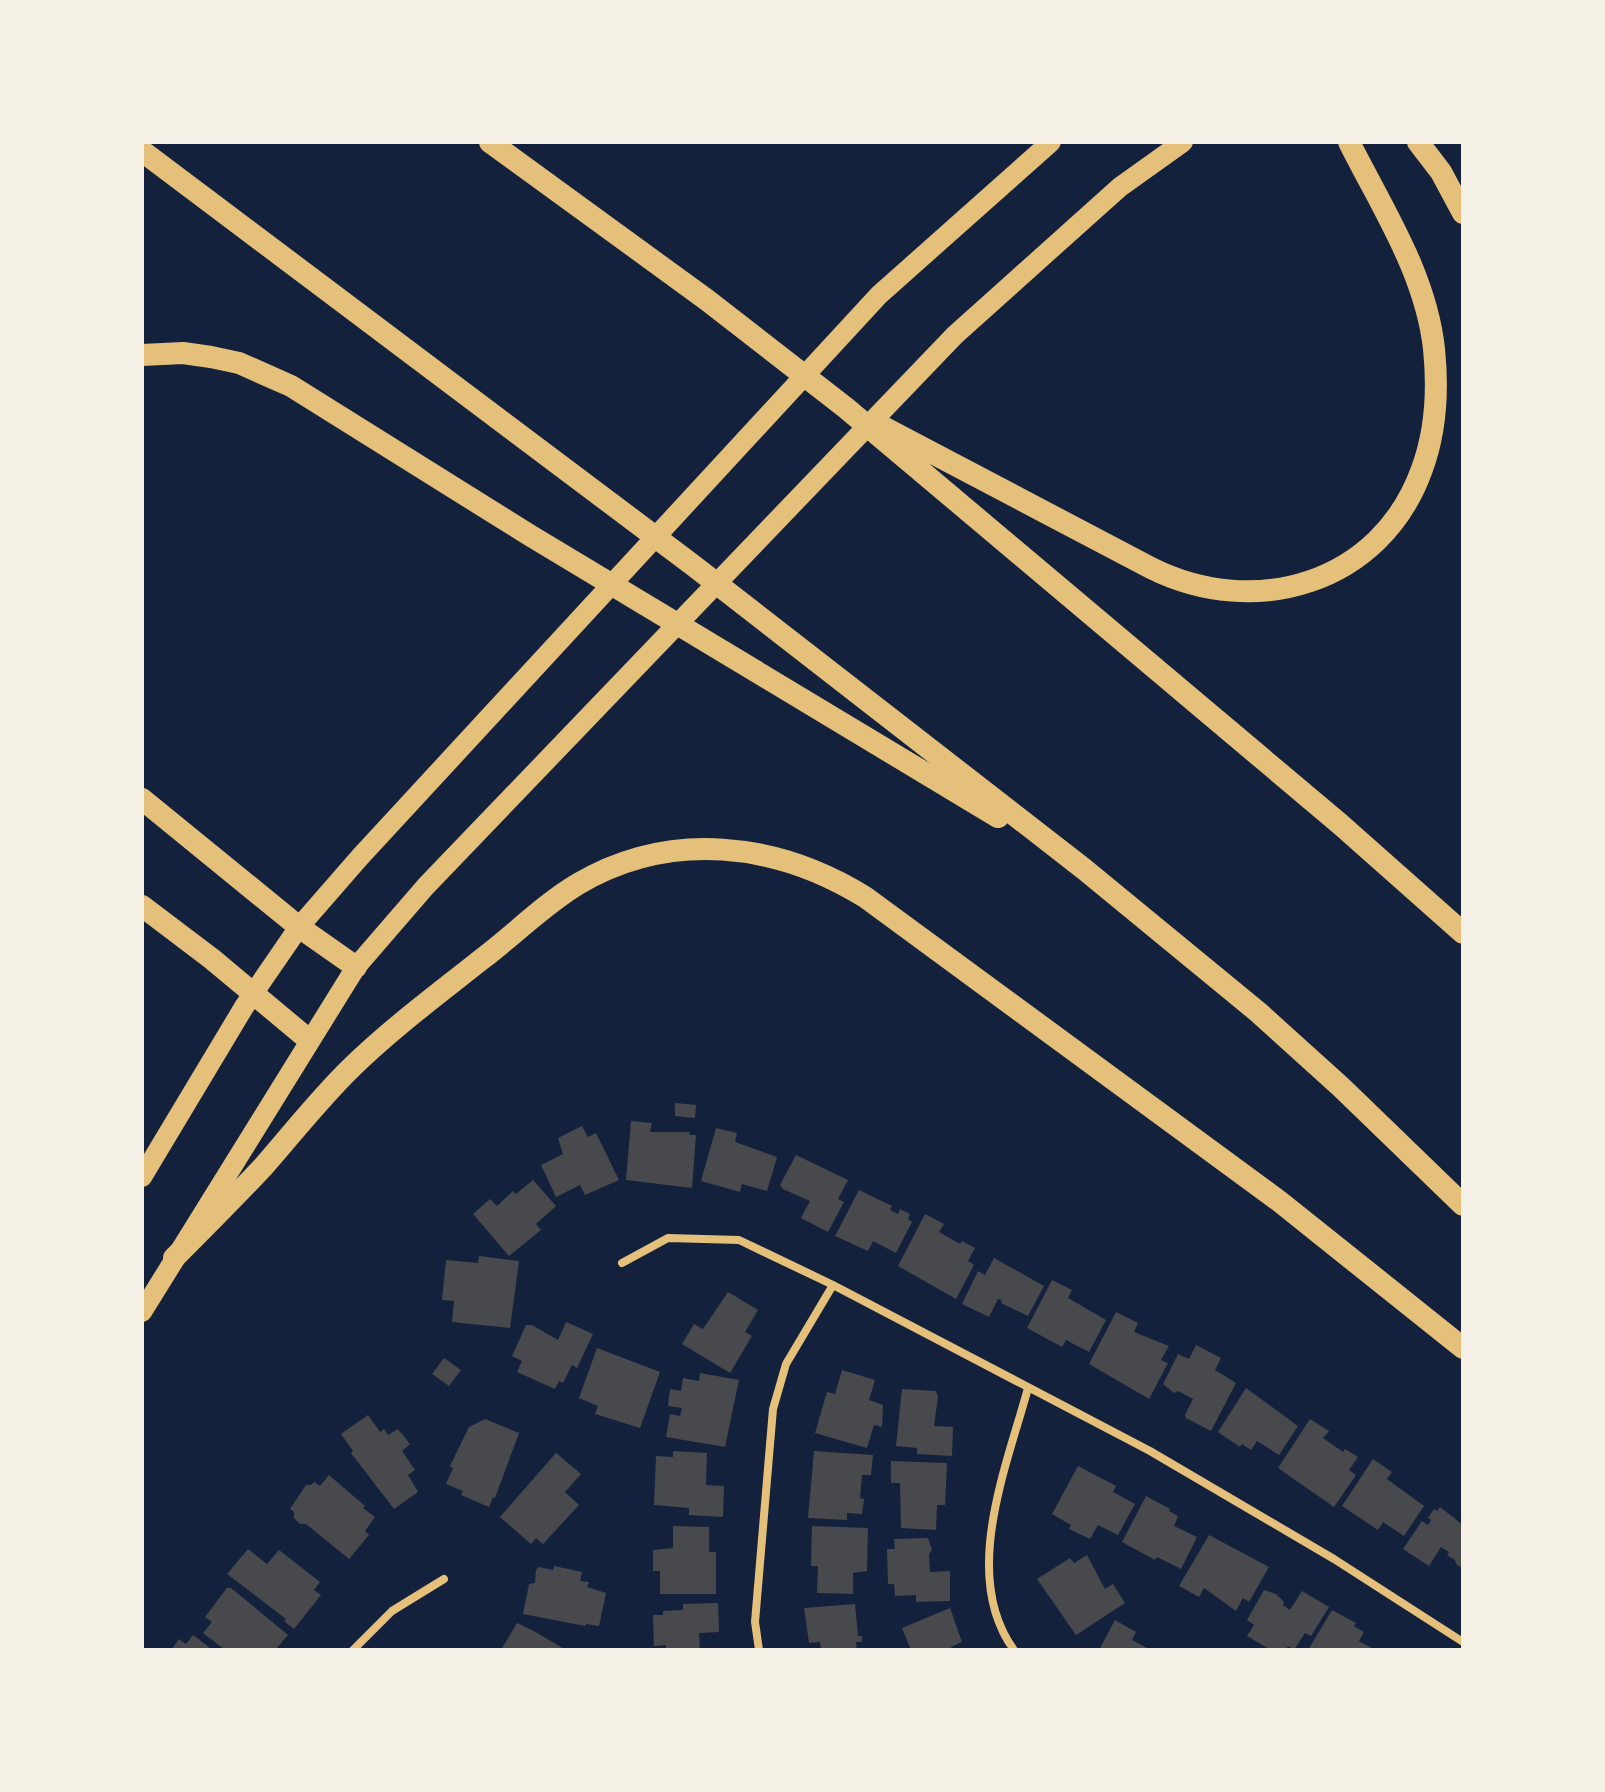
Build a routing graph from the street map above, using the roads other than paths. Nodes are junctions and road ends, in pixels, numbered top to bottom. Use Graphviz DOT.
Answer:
graph roads {
  1 [pos="490,142"];
  2 [pos="1051,142"];
  3 [pos="1183,142"];
  4 [pos="1349,142"];
  5 [pos="1418,142"];
  6 [pos="142,151"];
  7 [pos="1463,213"];
  8 [pos="142,355"];
  9 [pos="846,408"];
  10 [pos="142,799"];
  11 [pos="1084,869"];
  12 [pos="142,906"];
  13 [pos="299,927"];
  14 [pos="1463,933"];
  15 [pos="356,967"];
  16 [pos="253,994"];
  17 [pos="309,1040"];
  18 [pos="142,1177"];
  19 [pos="1463,1205"];
  20 [pos="174,1258"];
  21 [pos="622,1263"];
  22 [pos="833,1285"];
  23 [pos="142,1312"];
  24 [pos="1463,1348"];
  25 [pos="1028,1388"];
  26 [pos="444,1579"];
  27 [pos="1463,1642"];
  28 [pos="353,1650"];
  29 [pos="759,1650"];
  30 [pos="1014,1650"];
  1 -- 9 [label="highway"];
  2 -- 13 [label="main road"];
  3 -- 15 [label="main road"];
  4 -- 9 [label="highway"];
  5 -- 7 [label="highway"];
  6 -- 11 [label="highway"];
  8 -- 11 [label="highway"];
  9 -- 14 [label="highway"];
  10 -- 13 [label="highway"];
  11 -- 19 [label="highway"];
  12 -- 16 [label="highway"];
  13 -- 15 [label="highway"];
  13 -- 16 [label="main road"];
  15 -- 17 [label="main road"];
  16 -- 17 [label="highway"];
  16 -- 18 [label="main road"];
  17 -- 20 [label="main road"];
  20 -- 23 [label="main road"];
  20 -- 24 [label="highway"];
  21 -- 22 [label="street"];
  22 -- 25 [label="street"];
  22 -- 29 [label="street"];
  25 -- 27 [label="street"];
  25 -- 30 [label="street"];
  26 -- 28 [label="street"];
}
